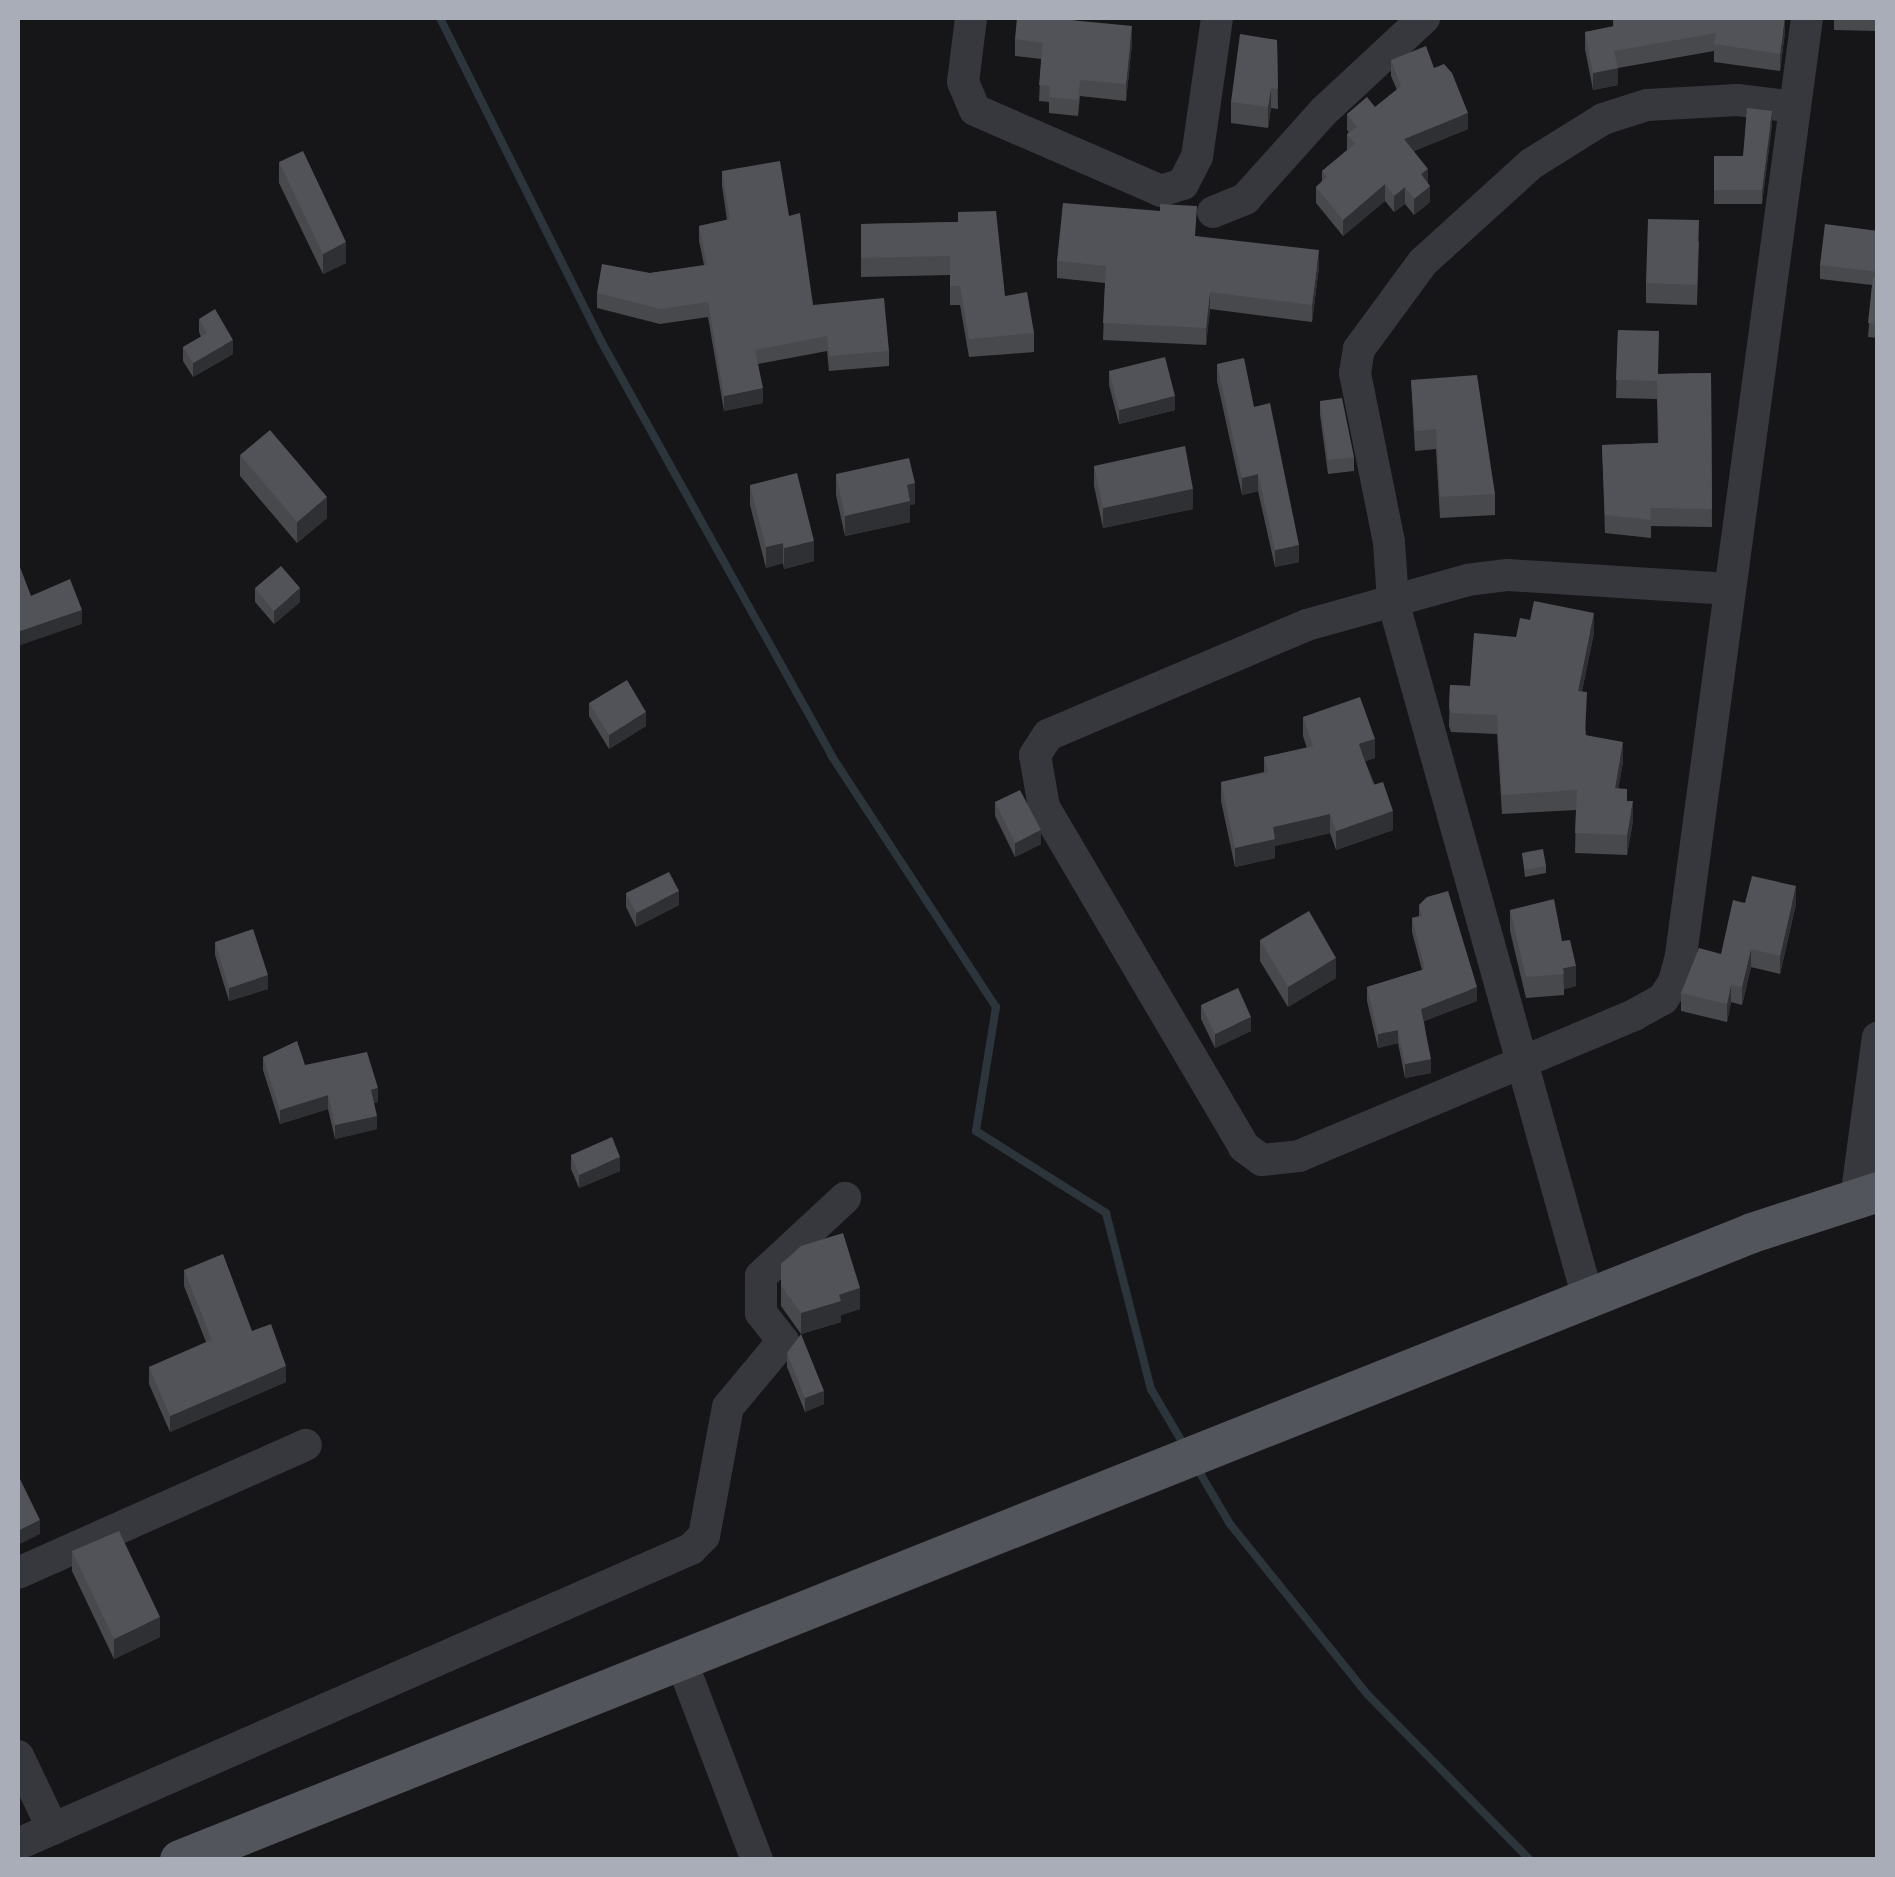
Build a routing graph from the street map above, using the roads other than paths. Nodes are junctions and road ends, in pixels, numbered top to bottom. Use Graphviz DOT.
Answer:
graph roads {
  1 [pos="971,18"];
  2 [pos="1217,18"];
  3 [pos="1424,18"];
  4 [pos="1807,18"];
  5 [pos="1795,106"];
  6 [pos="1213,212"];
  7 [pos="1730,589"];
  8 [pos="1393,600"];
  9 [pos="1878,1037"];
  10 [pos="1518,1064"];
  11 [pos="844,1198"];
  12 [pos="1870,1202"];
  13 [pos="1588,1298"];
  14 [pos="306,1445"];
  15 [pos="18,1573"];
  16 [pos="689,1680"];
  17 [pos="18,1756"];
  18 [pos="54,1829"];
  19 [pos="18,1844"];
  20 [pos="180,1860"];
  21 [pos="238,1860"];
  22 [pos="756,1860"];
  1 -- 2 [label="street"];
  3 -- 6 [label="street"];
  4 -- 5 [label="street"];
  5 -- 7 [label="street"];
  5 -- 8 [label="street"];
  7 -- 8 [label="street"];
  7 -- 10 [label="street"];
  8 -- 10 [label="street"];
  8 -- 10 [label="street"];
  9 -- 12 [label="street"];
  10 -- 13 [label="street"];
  11 -- 18 [label="street"];
  12 -- 13 [label="main road"];
  12 -- 16 [label="main road"];
  13 -- 20 [label="main road"];
  14 -- 15 [label="street"];
  16 -- 21 [label="main road"];
  16 -- 22 [label="street"];
  17 -- 18 [label="street"];
  18 -- 19 [label="street"];
}
